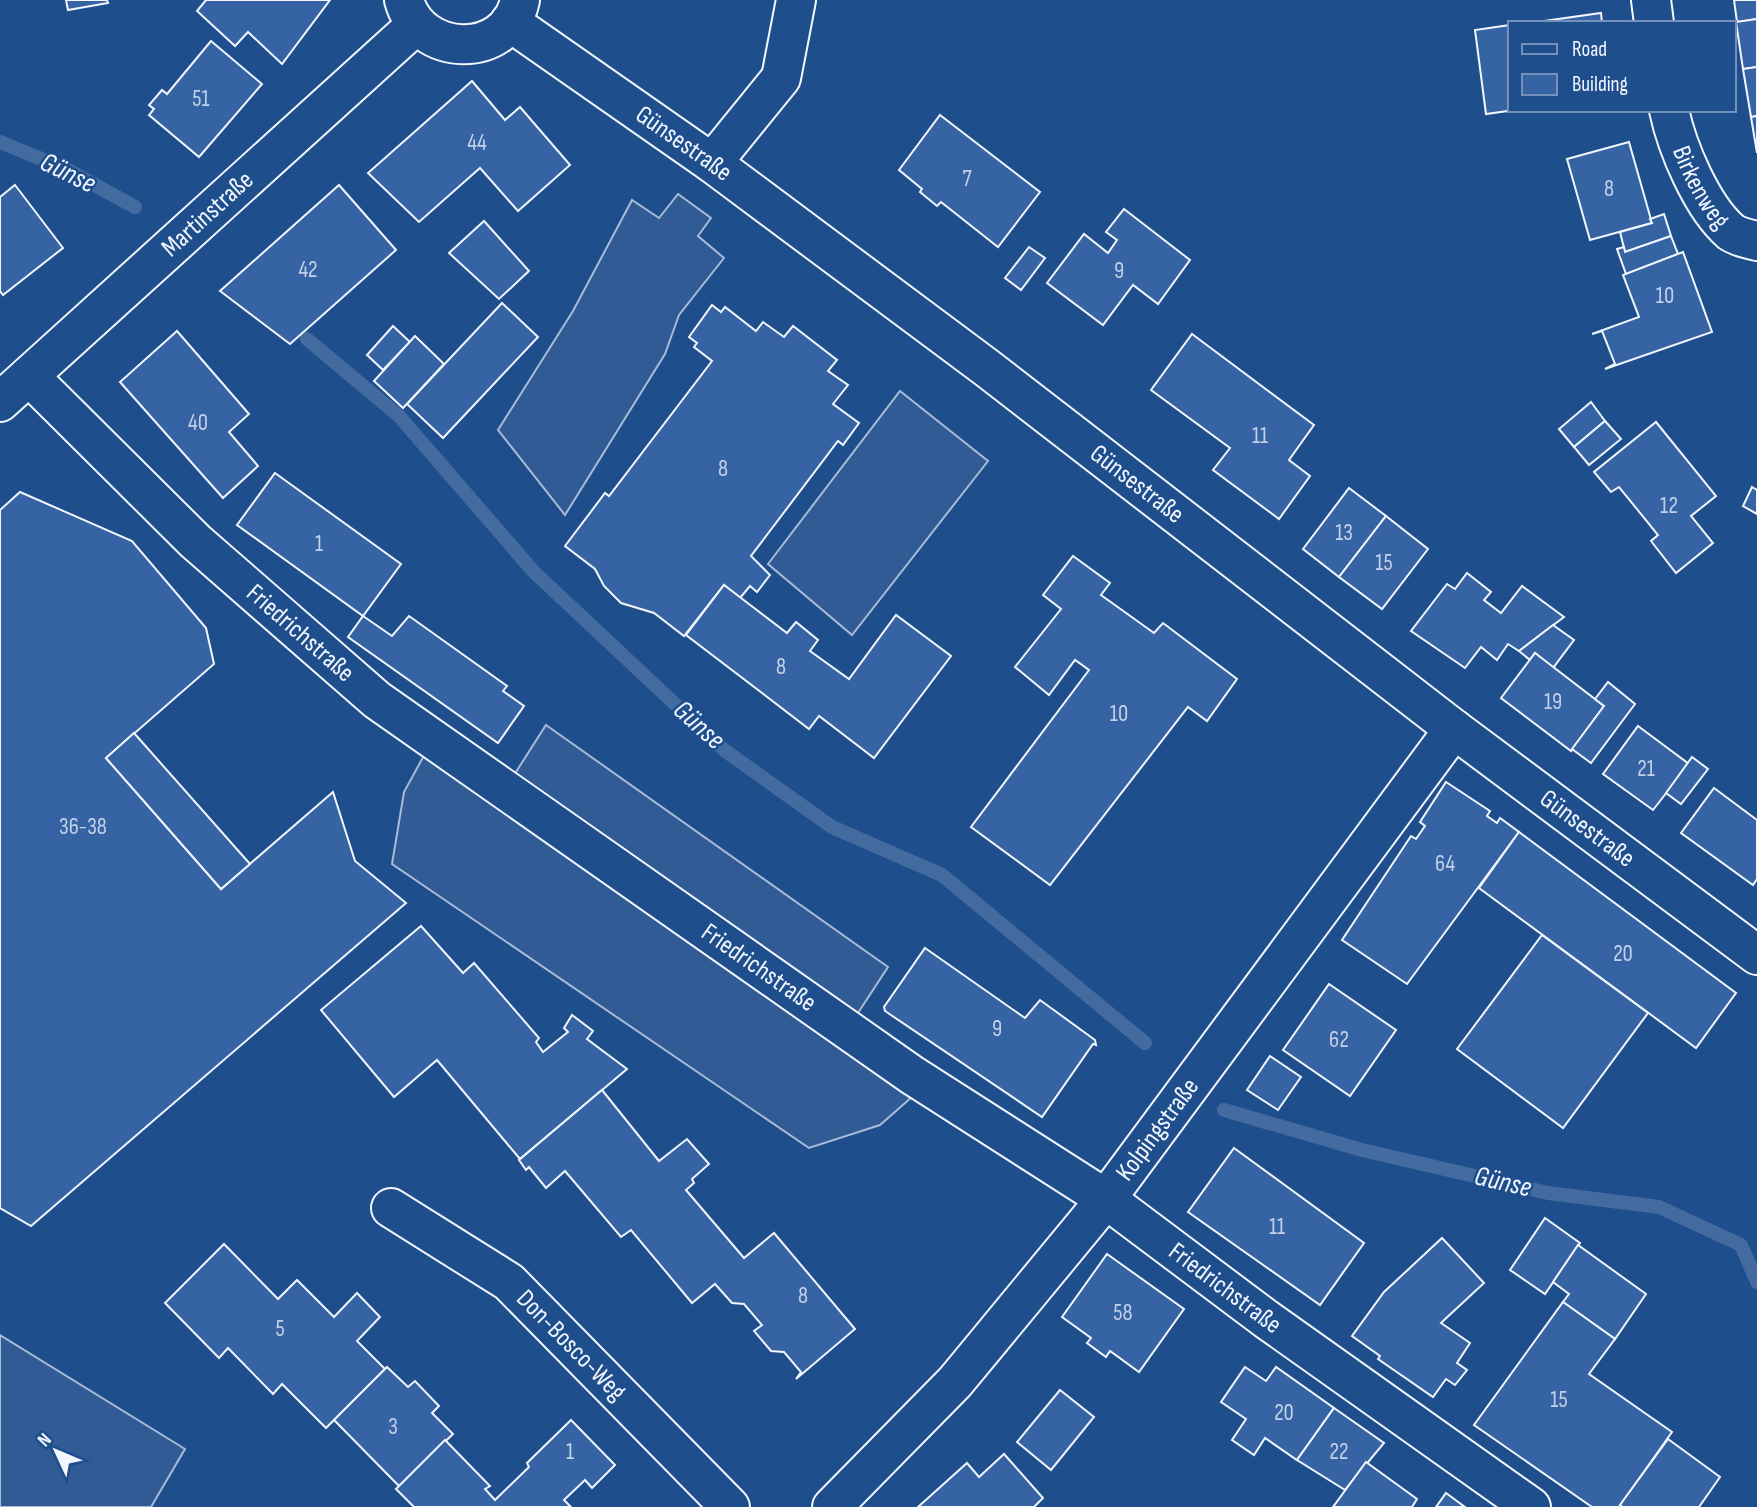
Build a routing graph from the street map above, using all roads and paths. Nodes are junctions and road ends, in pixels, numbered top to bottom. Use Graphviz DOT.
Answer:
graph roads {
  1 [pos="796,0"];
  2 [pos="1651,0"];
  3 [pos="515,11"];
  4 [pos="410,13"];
  5 [pos="1654,21"];
  6 [pos="1671,112"];
  7 [pos="712,163"];
  8 [pos="1757,242"];
  9 [pos="29,376"];
  10 [pos="0,402"];
  11 [pos="1454,729"];
  12 [pos="1757,955"];
  13 [pos="1107,1199"];
  14 [pos="391,1208"];
  15 [pos="730,1507"];
  16 [pos="832,1507"];
  17 [pos="1531,1507"];
  1 -- 7 [label="street"];
  2 -- 5 [label="street"];
  3 -- 4 [label="street"];
  3 -- 7 [label="street, Günsestraße"];
  4 -- 9 [label="street, Martinstraße"];
  6 -- 8 [label="street, Birkenweg"];
  7 -- 11 [label="street, Günsestraße"];
  9 -- 10 [label="street, Martinstraße"];
  9 -- 13 [label="street, Friedrichstraße"];
  11 -- 12 [label="street, Günsestraße"];
  11 -- 13 [label="street, Kolpingstraße"];
  13 -- 16 [label="street, Kolpingstraße"];
  13 -- 17 [label="street, Friedrichstraße"];
  14 -- 15 [label="street, Don-Bosco-Weg"];
}
